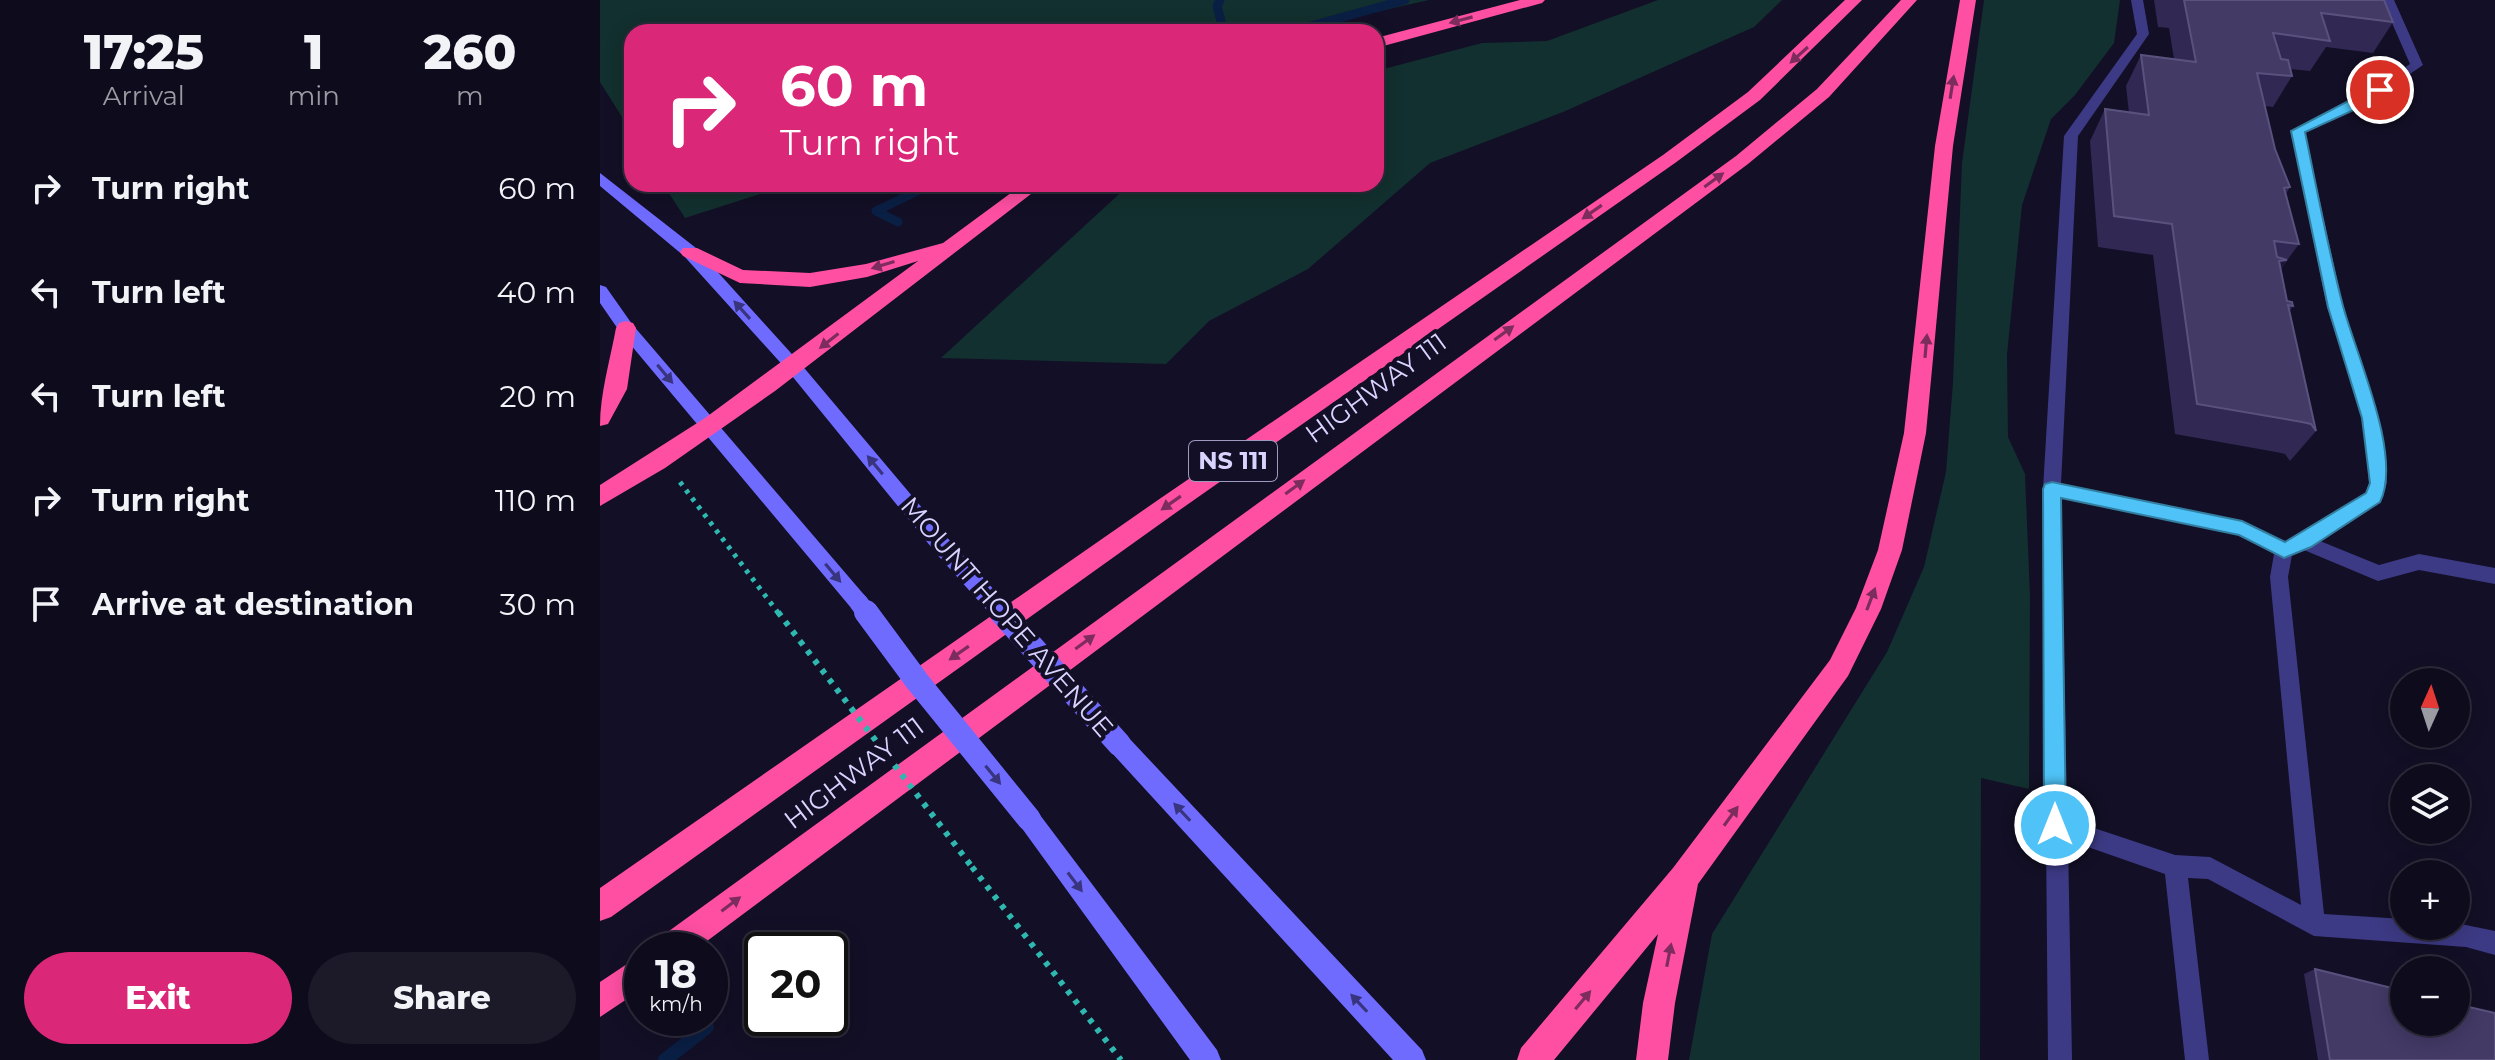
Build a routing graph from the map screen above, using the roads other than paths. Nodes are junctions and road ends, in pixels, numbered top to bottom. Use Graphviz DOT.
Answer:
graph roads {
  1 [pos="1537,0"];
  2 [pos="1854,0"];
  3 [pos="1909,0"];
  4 [pos="1968,0"];
  5 [pos="2137,0"];
  6 [pos="2388,0"];
  7 [pos="1384,41"];
  8 [pos="600,178"];
  9 [pos="1024,192"];
  10 [pos="957,242"];
  11 [pos="690,252"];
  12 [pos="600,291"];
  13 [pos="626,328"];
  14 [pos="794,367"];
  15 [pos="600,418"];
  16 [pos="710,428"];
  17 [pos="2052,489"];
  18 [pos="600,497"];
  19 [pos="2304,542"];
  20 [pos="2284,550"];
  21 [pos="2495,576"];
  22 [pos="2055,825"];
  23 [pos="2175,866"];
  24 [pos="1684,879"];
  25 [pos="600,906"];
  26 [pos="2314,925"];
  27 [pos="693,932"];
  28 [pos="2495,943"];
  29 [pos="624,983"];
  30 [pos="600,1001"];
  31 [pos="1207,1060"];
  32 [pos="1412,1060"];
  33 [pos="1533,1060"];
  34 [pos="1652,1060"];
  35 [pos="2060,1060"];
  36 [pos="2197,1060"];
  1 -- 7 [label="highway, one-way"];
  2 -- 25 [label="highway, HIGHWAY 111 / NS 111, one-way"];
  27 -- 3 [label="highway, HIGHWAY 111 / NS 111, one-way"];
  24 -- 4 [label="highway, one-way"];
  5 -- 17 [label="lane"];
  6 -- 19 [label="lane"];
  8 -- 11 [label="street, MOUNT HOPE AVENUE"];
  9 -- 10 [label="highway"];
  10 -- 11 [label="highway, one-way"];
  10 -- 14 [label="highway, one-way"];
  14 -- 11 [label="street, MOUNT HOPE AVENUE, one-way"];
  12 -- 13 [label="street"];
  13 -- 15 [label="highway"];
  13 -- 16 [label="street, one-way"];
  14 -- 16 [label="highway"];
  32 -- 14 [label="street, MOUNT HOPE AVENUE, one-way, bridge"];
  16 -- 18 [label="highway"];
  16 -- 31 [label="street, one-way, bridge"];
  17 -- 20 [label="lane"];
  17 -- 22 [label="lane"];
  19 -- 20 [label="lane"];
  19 -- 21 [label="lane"];
  20 -- 26 [label="lane"];
  22 -- 23 [label="lane"];
  22 -- 35 [label="lane"];
  23 -- 26 [label="lane"];
  23 -- 36 [label="lane"];
  33 -- 24 [label="highway, one-way"];
  34 -- 24 [label="highway, one-way"];
  26 -- 28 [label="lane"];
  29 -- 30 [label="highway"];
}
